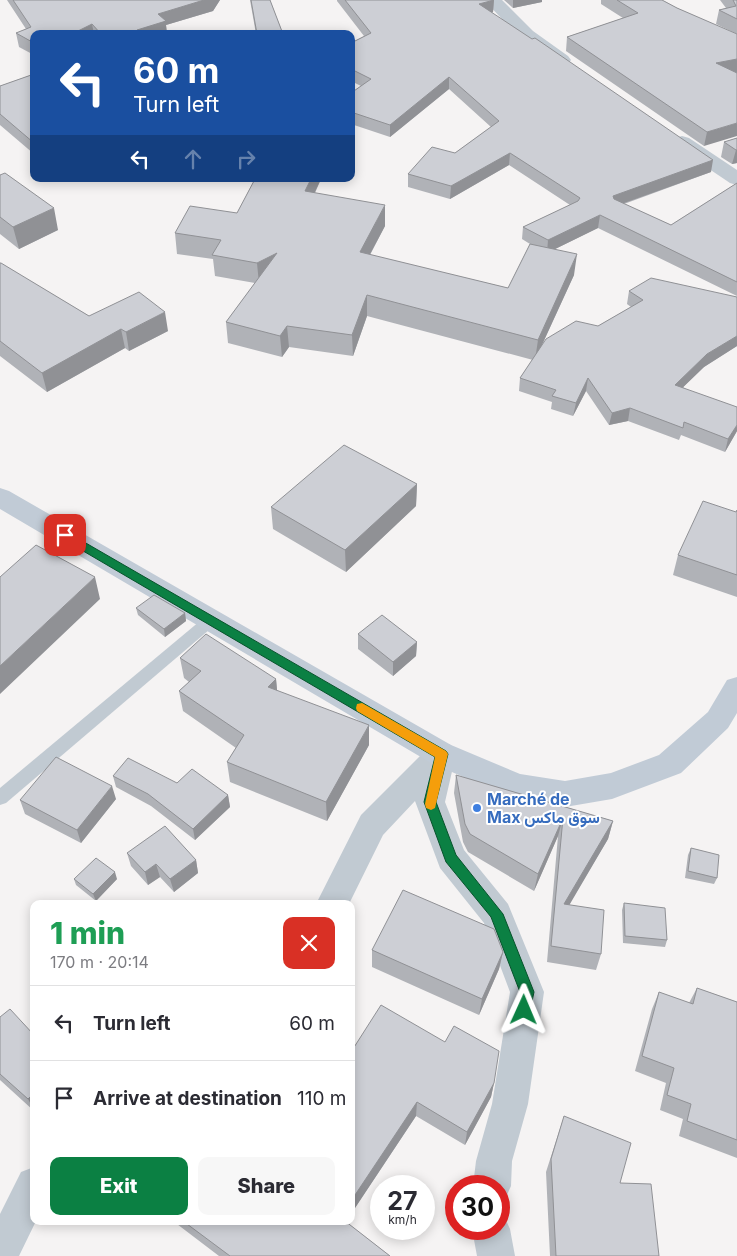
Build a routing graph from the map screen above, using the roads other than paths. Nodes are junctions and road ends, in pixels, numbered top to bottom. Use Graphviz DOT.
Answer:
graph roads {
  1 [pos="492,0"];
  2 [pos="574,67"];
  3 [pos="669,133"];
  4 [pos="737,179"];
  5 [pos="0,497"];
  6 [pos="212,620"];
  7 [pos="737,688"];
  8 [pos="441,754"];
  9 [pos="0,798"];
  10 [pos="334,900"];
  11 [pos="493,1175"];
  12 [pos="30,1193"];
  13 [pos="493,1240"];
  14 [pos="0,1254"];
  15 [pos="496,1256"];
  1 -- 2 [label="street"];
  3 -- 4 [label="street"];
  5 -- 6 [label="main road"];
  6 -- 8 [label="main road"];
  6 -- 9 [label="lane"];
  7 -- 8 [label="main road"];
  8 -- 10 [label="street"];
  8 -- 11 [label="street"];
  12 -- 14 [label="street"];
  13 -- 15 [label="street"];
}
